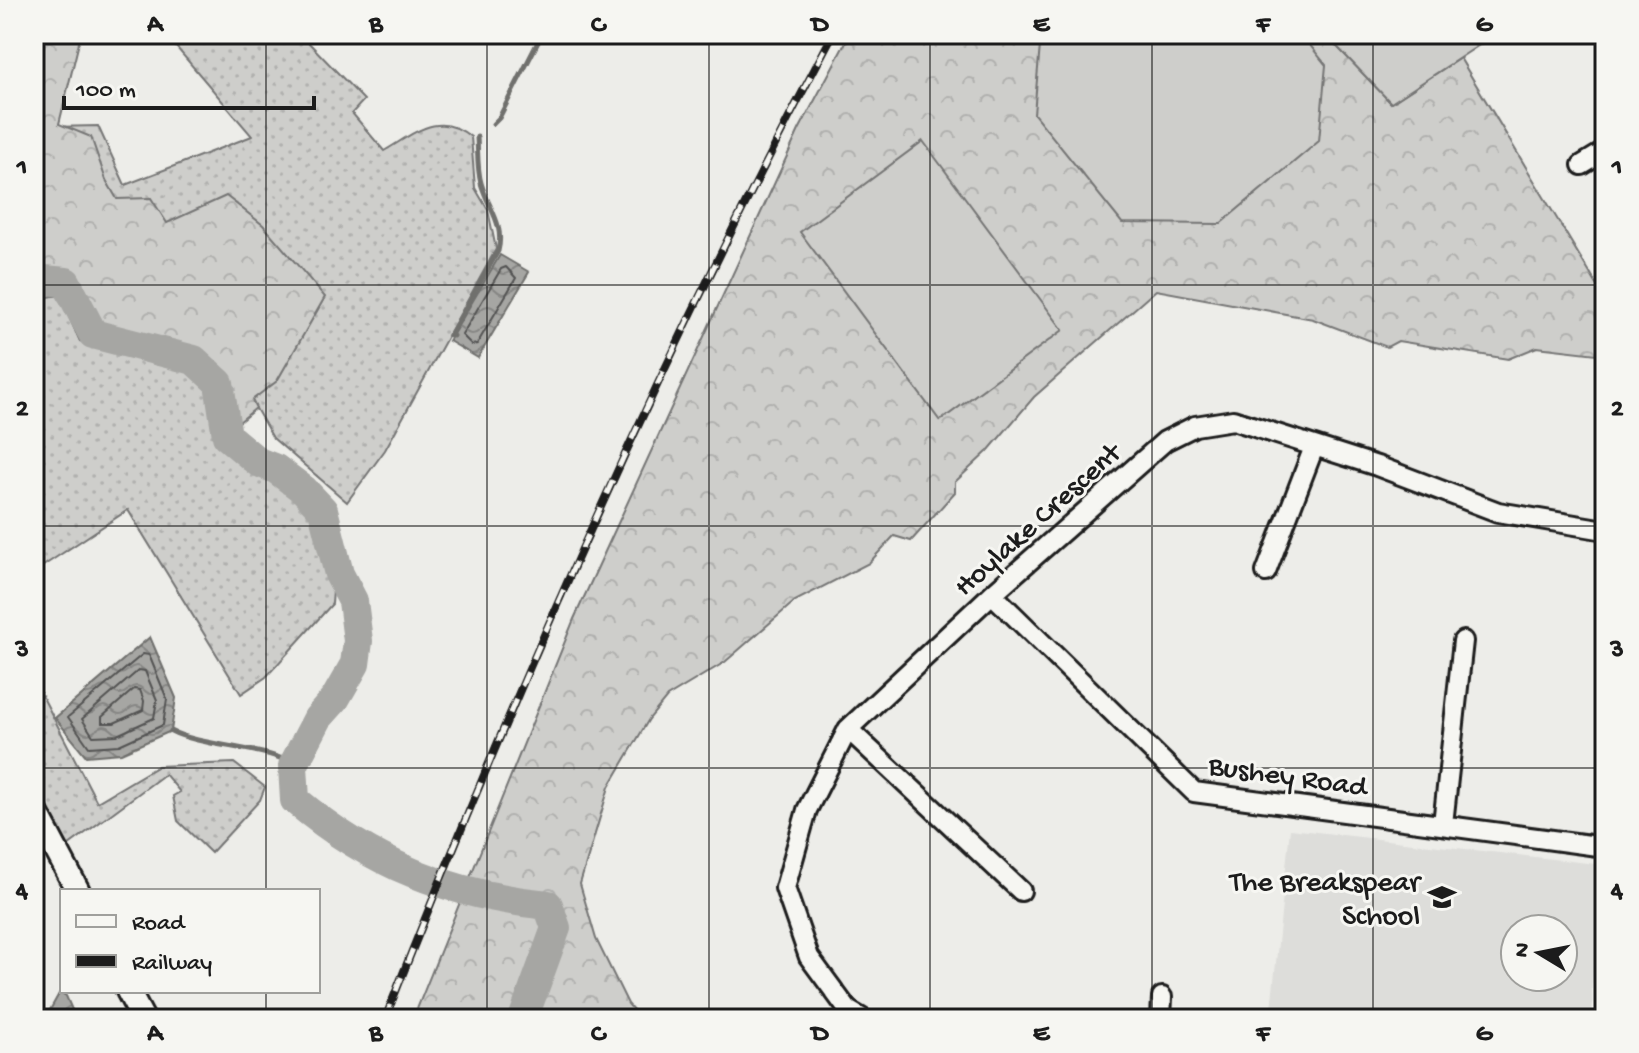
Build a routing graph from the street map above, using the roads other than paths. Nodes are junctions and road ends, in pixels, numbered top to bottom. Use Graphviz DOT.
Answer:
graph roads {
  1 [pos="1605,151"];
  2 [pos="1582,165"];
  3 [pos="1314,447"];
  4 [pos="1605,530"];
  5 [pos="1266,572"];
  6 [pos="992,594"];
  7 [pos="1463,641"];
  8 [pos="848,729"];
  9 [pos="34,808"];
  10 [pos="1443,824"];
  11 [pos="1605,847"];
  12 [pos="77,889"];
  13 [pos="1021,891"];
  14 [pos="129,993"];
  15 [pos="1162,997"];
  16 [pos="143,1019"];
  17 [pos="863,1019"];
  18 [pos="1161,1019"];
  1 -- 2 [label="street"];
  3 -- 4 [label="street, Hoylake Crescent"];
  3 -- 5 [label="street"];
  3 -- 6 [label="street, Hoylake Crescent"];
  6 -- 8 [label="street, Hoylake Crescent"];
  6 -- 10 [label="street, Bushey Road"];
  7 -- 10 [label="street"];
  8 -- 13 [label="street"];
  8 -- 17 [label="street, Hoylake Crescent"];
  9 -- 12 [label="street"];
  10 -- 11 [label="street, Bushey Road"];
  14 -- 16 [label="street"];
  15 -- 18 [label="street"];
}
